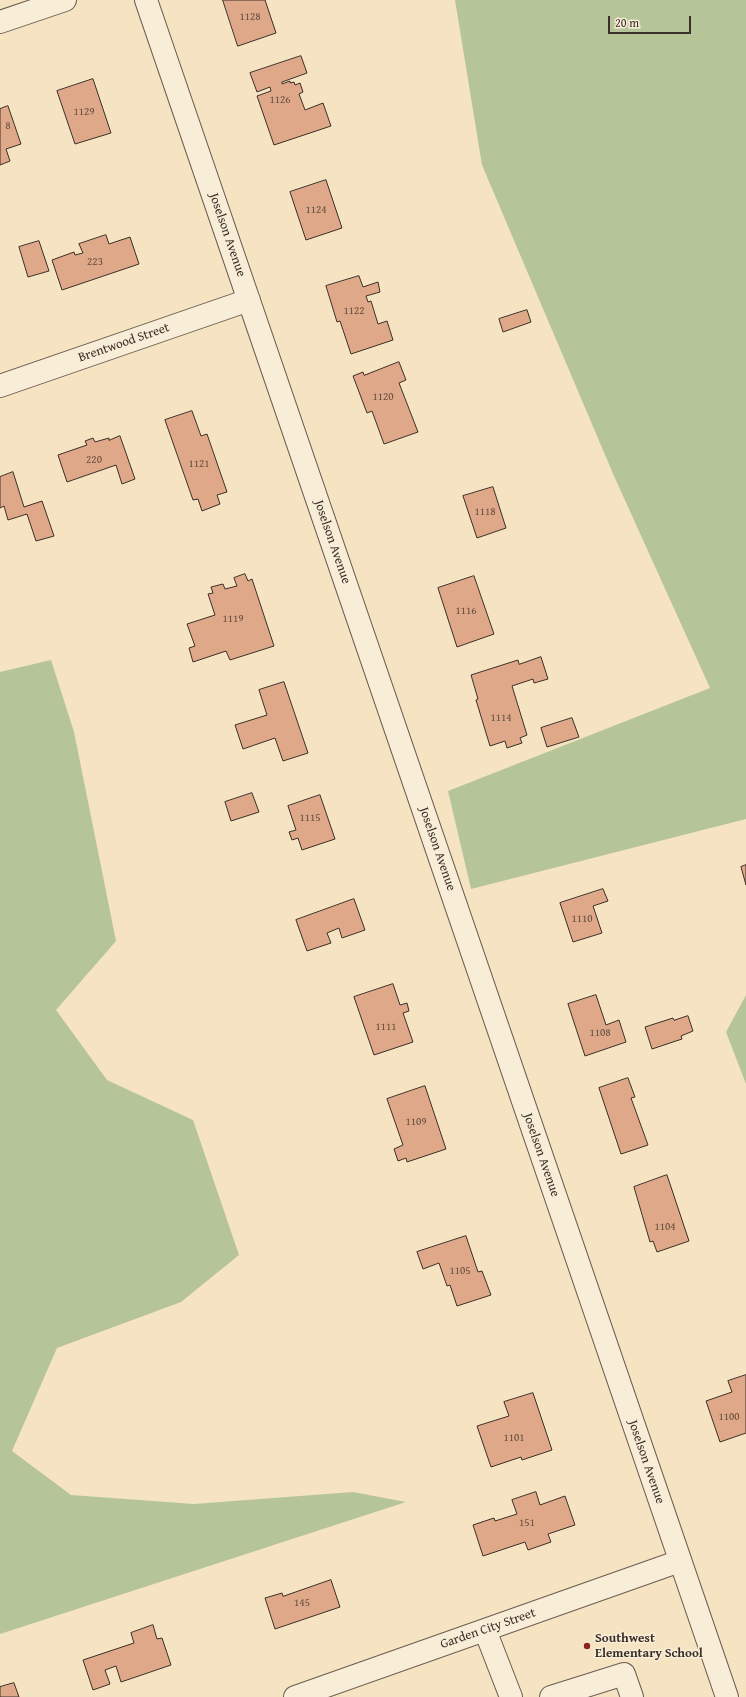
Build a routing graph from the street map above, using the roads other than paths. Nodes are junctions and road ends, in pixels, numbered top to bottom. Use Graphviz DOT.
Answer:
graph roads {
  1 [pos="65,0"];
  2 [pos="146,0"];
  3 [pos="0,22"];
  4 [pos="249,300"];
  5 [pos="0,386"];
  6 [pos="680,1561"];
  7 [pos="485,1630"];
  8 [pos="295,1697"];
  9 [pos="511,1697"];
  10 [pos="551,1697"];
  11 [pos="632,1697"];
  12 [pos="727,1697"];
  1 -- 3 [label="street"];
  2 -- 4 [label="street, Joselson Avenue"];
  4 -- 5 [label="street, Brentwood Street"];
  4 -- 6 [label="street, Joselson Avenue"];
  6 -- 7 [label="street, Garden City Street"];
  6 -- 12 [label="street, Joselson Avenue"];
  7 -- 8 [label="street, Garden City Street"];
  7 -- 9 [label="street"];
  10 -- 11 [label="street"];
}
